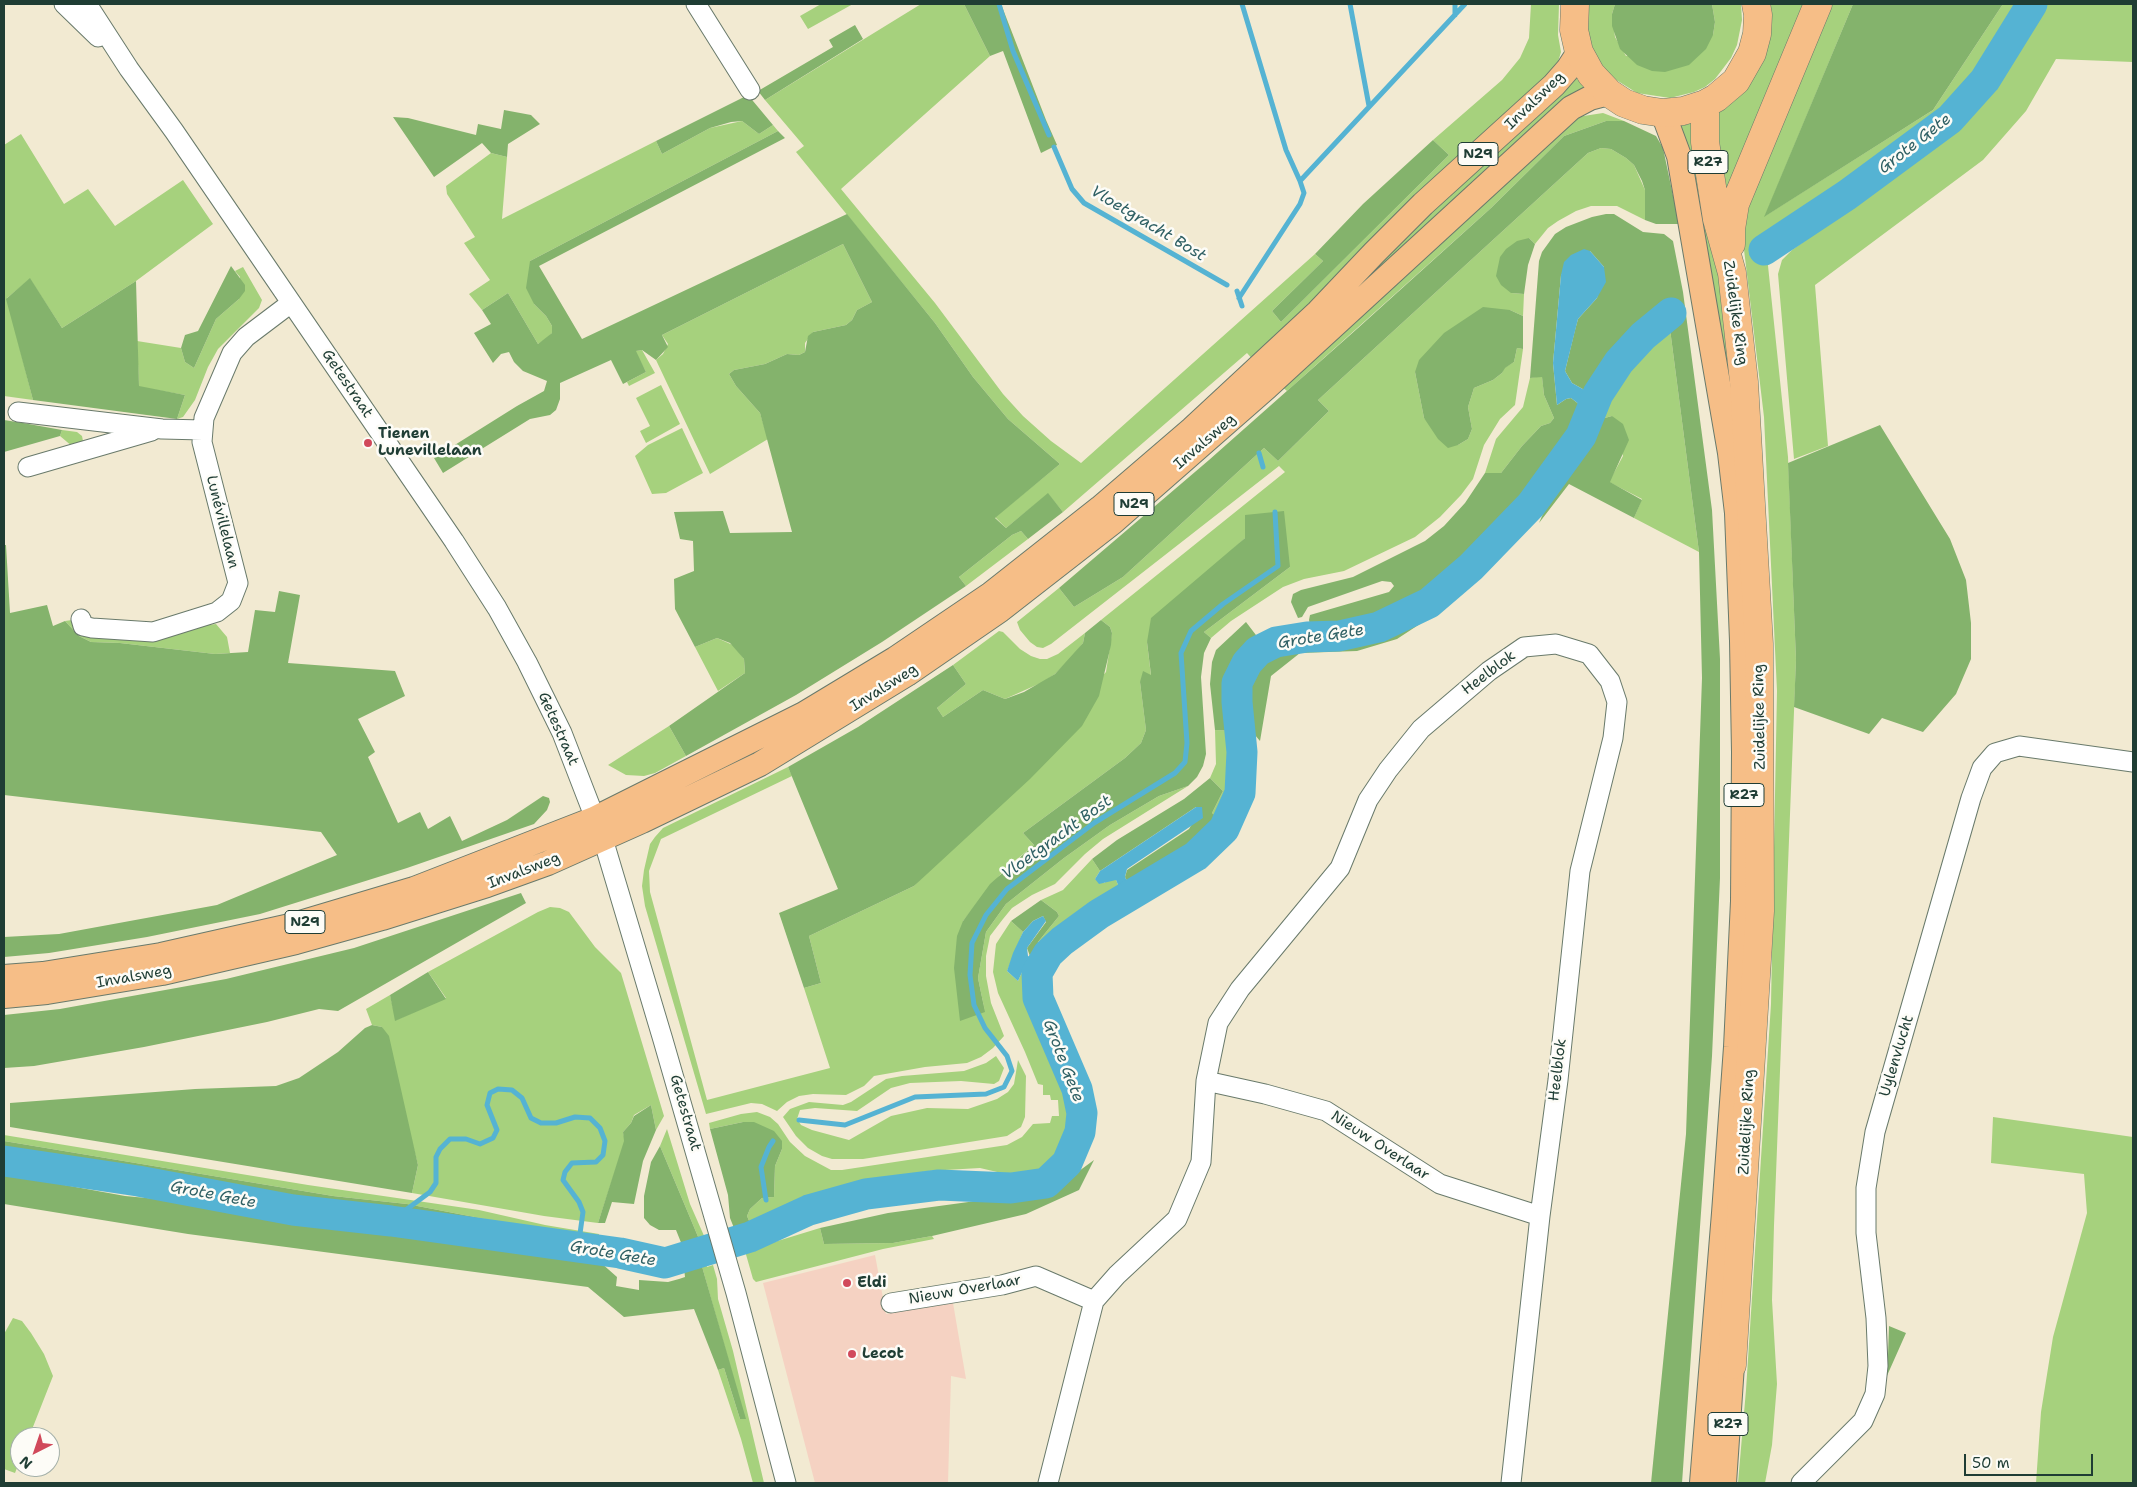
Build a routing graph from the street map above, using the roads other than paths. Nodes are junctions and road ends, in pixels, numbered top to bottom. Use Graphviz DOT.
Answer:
graph roads {
  1 [pos="64,4"];
  2 [pos="87,4"];
  3 [pos="696,4"];
  4 [pos="1575,4"];
  5 [pos="1756,4"];
  6 [pos="1818,4"];
  7 [pos="1579,52"];
  8 [pos="129,69"];
  9 [pos="750,90"];
  10 [pos="1609,93"];
  11 [pos="1705,104"];
  12 [pos="1663,113"];
  13 [pos="1732,273"];
  14 [pos="291,302"];
  15 [pos="18,412"];
  16 [pos="162,429"];
  17 [pos="203,430"];
  18 [pos="28,466"];
  19 [pos="81,619"];
  20 [pos="2133,762"];
  21 [pos="598,829"];
  22 [pos="4,978"];
  23 [pos="4,996"];
  24 [pos="1206,1081"];
  25 [pos="1540,1216"];
  26 [pos="1094,1301"];
  27 [pos="891,1303"];
  28 [pos="1732,1365"];
  29 [pos="786,1483"];
  30 [pos="1048,1483"];
  31 [pos="1511,1483"];
  32 [pos="1702,1483"];
  33 [pos="1724,1483"];
  34 [pos="1801,1483"];
  1 -- 8 [label="street, Getestraat"];
  2 -- 8 [label="street, Getestraat"];
  3 -- 9 [label="street"];
  4 -- 7 [label="highway"];
  5 -- 11 [label="highway"];
  6 -- 13 [label="highway"];
  7 -- 10 [label="highway"];
  7 -- 21 [label="main road, Invalsweg / N29"];
  8 -- 14 [label="street, Getestraat"];
  10 -- 12 [label="highway"];
  10 -- 21 [label="main road, Invalsweg / N29"];
  11 -- 12 [label="highway"];
  11 -- 13 [label="highway, Zuidelijke Ring / R27"];
  12 -- 32 [label="main road, Zuidelijke Ring / R27"];
  13 -- 28 [label="highway, Zuidelijke Ring / R27"];
  14 -- 17 [label="street, Lunévillelaan"];
  14 -- 21 [label="street, Getestraat"];
  15 -- 16 [label="street"];
  16 -- 17 [label="street"];
  16 -- 18 [label="street"];
  17 -- 19 [label="street, Lunévillelaan"];
  20 -- 34 [label="street, Uylenvlucht"];
  21 -- 22 [label="main road, Invalsweg / N29"];
  21 -- 23 [label="main road, Invalsweg / N29"];
  21 -- 29 [label="street, Getestraat"];
  24 -- 25 [label="street, Nieuw Overlaar"];
  24 -- 25 [label="street, Heelblok"];
  24 -- 26 [label="street"];
  25 -- 31 [label="street"];
  26 -- 27 [label="street, Nieuw Overlaar"];
  26 -- 30 [label="street"];
  28 -- 33 [label="main road, Zuidelijke Ring / R27"];
}
